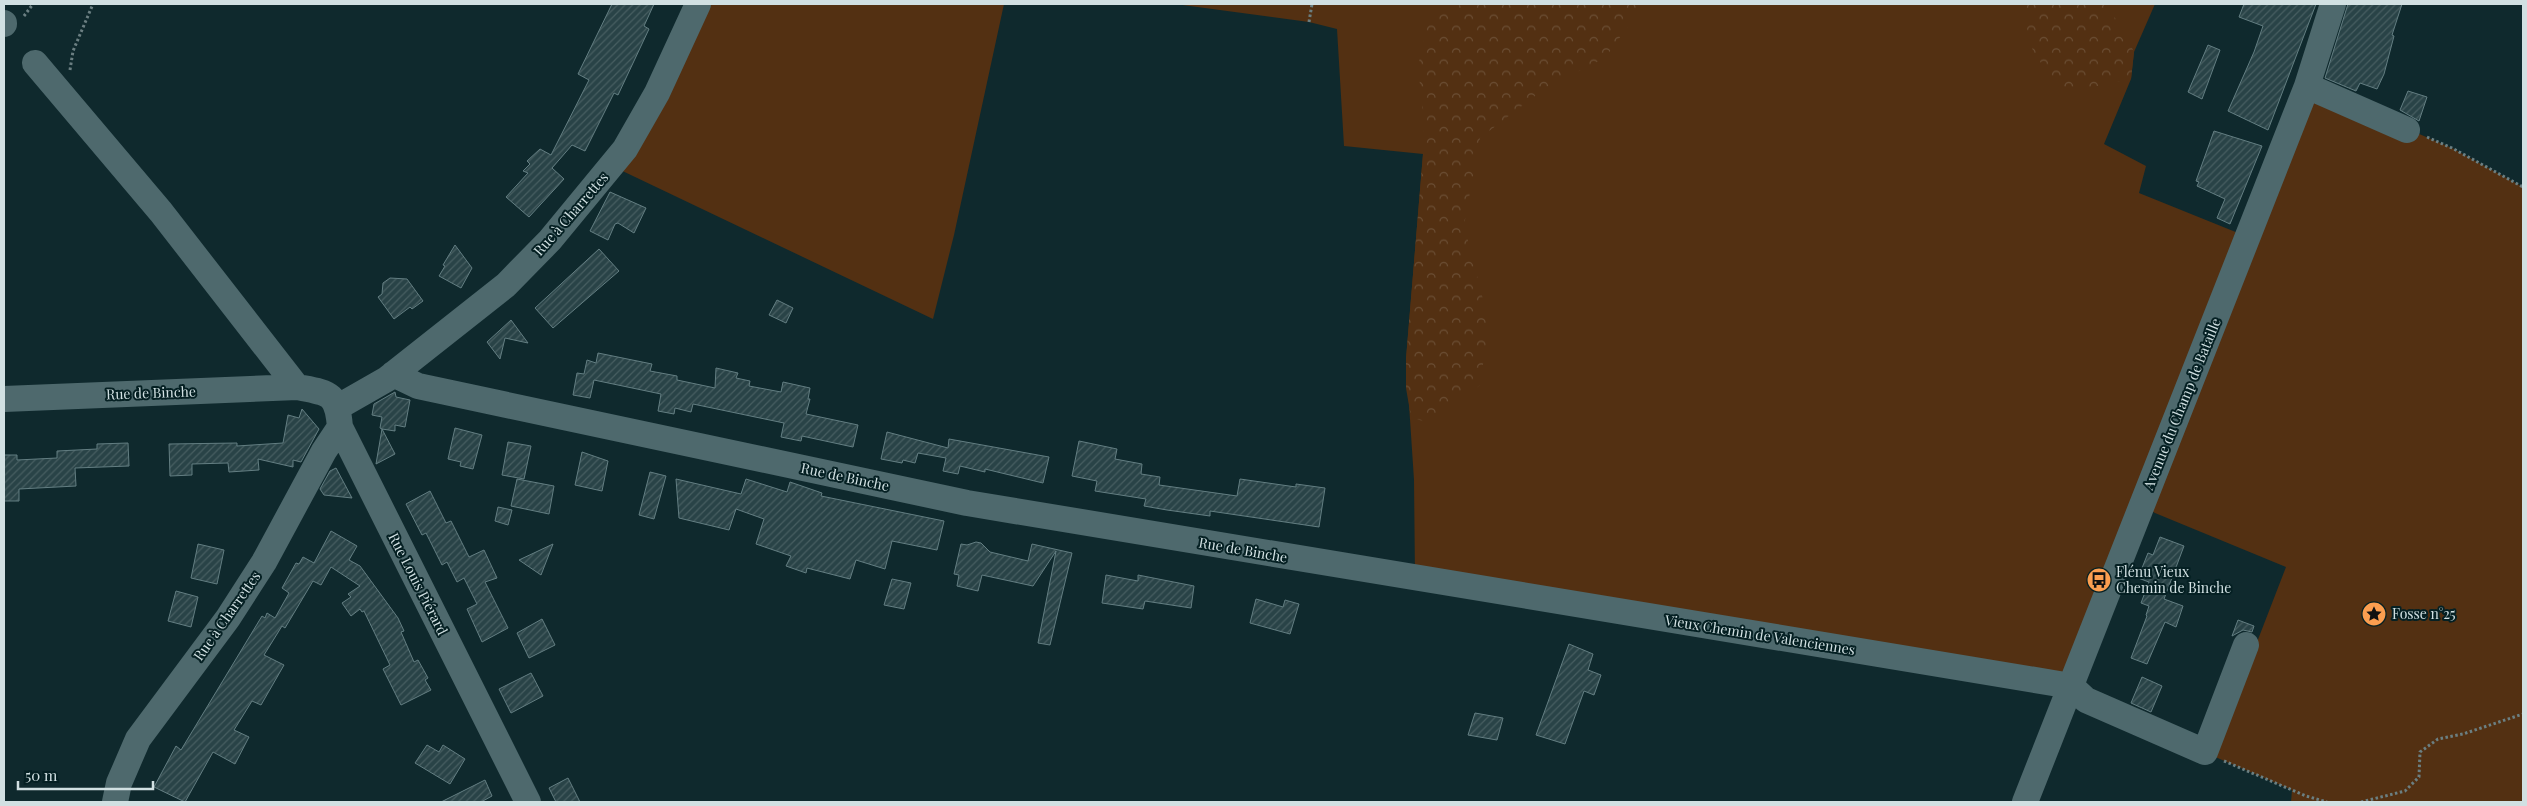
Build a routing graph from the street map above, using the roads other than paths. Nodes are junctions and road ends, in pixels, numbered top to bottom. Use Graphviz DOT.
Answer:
graph roads {
  1 [pos="698,4"];
  2 [pos="2334,4"];
  3 [pos="35,63"];
  4 [pos="2307,86"];
  5 [pos="2408,130"];
  6 [pos="390,377"];
  7 [pos="297,387"];
  8 [pos="4,399"];
  9 [pos="335,409"];
  10 [pos="1301,560"];
  11 [pos="2246,645"];
  12 [pos="2072,686"];
  13 [pos="115,802"];
  14 [pos="528,802"];
  15 [pos="2025,802"];
  1 -- 6 [label="street, Rue à Charrettes"];
  2 -- 4 [label="street, Avenue du Champ de Bataille"];
  3 -- 7 [label="street"];
  4 -- 5 [label="street"];
  4 -- 12 [label="street, Avenue du Champ de Bataille"];
  6 -- 9 [label="street"];
  6 -- 10 [label="street, Rue de Binche"];
  7 -- 8 [label="street, Rue de Binche"];
  7 -- 9 [label="street"];
  9 -- 13 [label="street, Rue à Charrettes"];
  9 -- 14 [label="street, Rue Louis Piérard"];
  10 -- 12 [label="street, Vieux Chemin de Valenciennes"];
  11 -- 12 [label="street"];
  12 -- 15 [label="street, Avenue du Champ de Bataille"];
}
